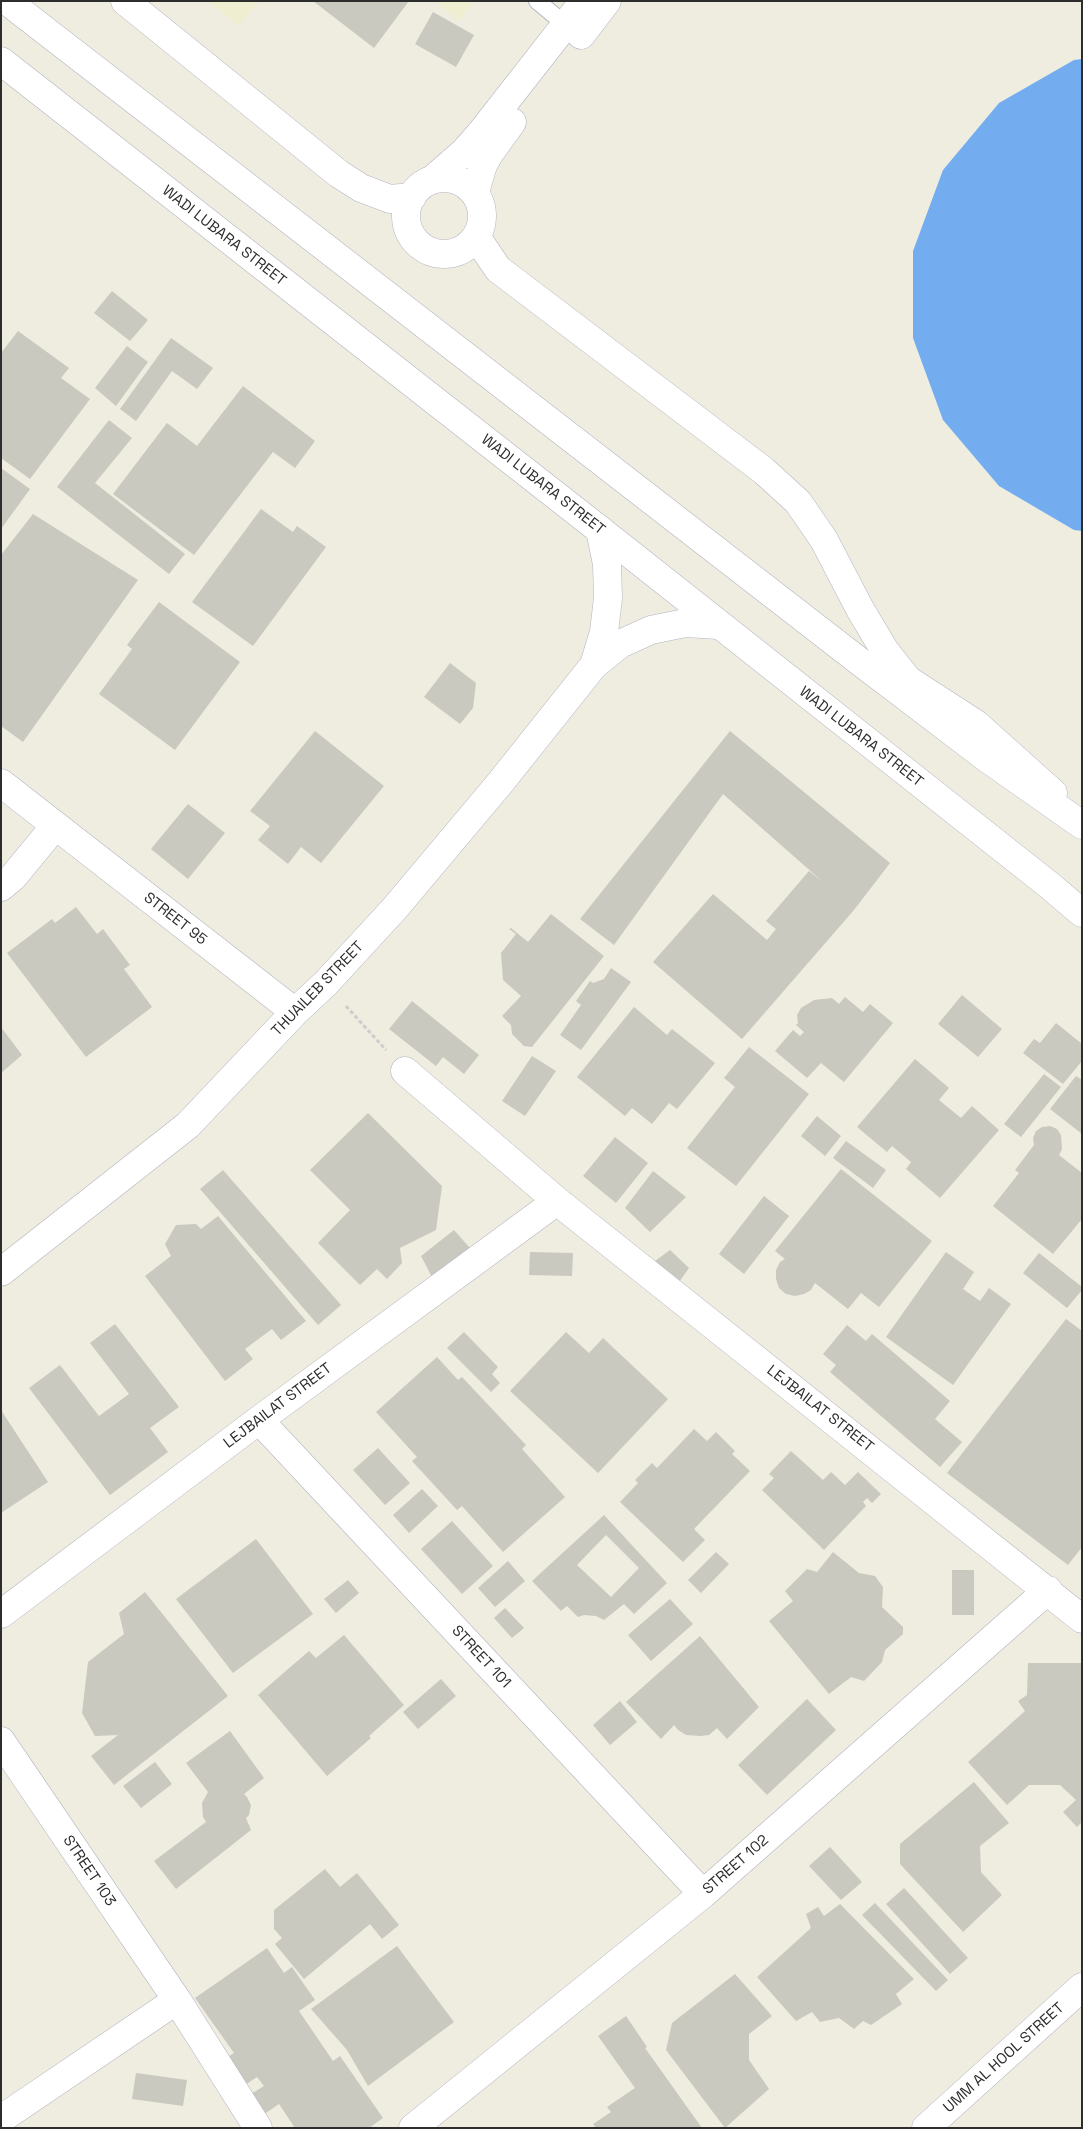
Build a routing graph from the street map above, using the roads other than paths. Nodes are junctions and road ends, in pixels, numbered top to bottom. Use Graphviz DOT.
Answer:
graph roads {
  1 [pos="7,1"];
  2 [pos="125,1"];
  3 [pos="537,1"];
  4 [pos="584,1"];
  5 [pos="607,1"];
  6 [pos="566,25"];
  7 [pos="1,61"];
  8 [pos="422,188"];
  9 [pos="475,192"];
  10 [pos="477,238"];
  11 [pos="600,530"];
  12 [pos="718,625"];
  13 [pos="594,665"];
  14 [pos="1,783"];
  15 [pos="1082,820"];
  16 [pos="1082,825"];
  17 [pos="55,826"];
  18 [pos="1049,885"];
  19 [pos="1,887"];
  20 [pos="1082,907"];
  21 [pos="1082,913"];
  22 [pos="295,1012"];
  23 [pos="405,1072"];
  24 [pos="557,1200"];
  25 [pos="1,1272"];
  26 [pos="259,1420"];
  27 [pos="1048,1590"];
  28 [pos="1,1614"];
  29 [pos="1082,1619"];
  30 [pos="1,1741"];
  31 [pos="703,1894"];
  32 [pos="1082,1987"];
  33 [pos="177,2000"];
  34 [pos="1,2119"];
  35 [pos="258,2128"];
  36 [pos="413,2128"];
  37 [pos="926,2128"];
  1 -- 16 [label="street"];
  2 -- 8 [label="street"];
  3 -- 6 [label="lane"];
  4 -- 6 [label="street"];
  5 -- 9 [label="street"];
  6 -- 8 [label="street"];
  7 -- 11 [label="street, WADI LUBARA STREET"];
  8 -- 9 [label="street"];
  8 -- 10 [label="street"];
  9 -- 10 [label="street"];
  10 -- 15 [label="street"];
  11 -- 12 [label="street, WADI LUBARA STREET"];
  11 -- 13 [label="street, THUAILEB STREET"];
  12 -- 13 [label="street, THUAILEB STREET"];
  12 -- 18 [label="street, WADI LUBARA STREET"];
  13 -- 22 [label="street, THUAILEB STREET"];
  14 -- 17 [label="street, STREET 95"];
  17 -- 19 [label="street"];
  17 -- 22 [label="street, STREET 95"];
  18 -- 20 [label="street"];
  18 -- 21 [label="street, WADI LUBARA STREET"];
  22 -- 25 [label="street, THUAILEB STREET"];
  23 -- 24 [label="street, LEJBAILAT STREET"];
  24 -- 26 [label="street, LEJBAILAT STREET"];
  24 -- 27 [label="street, LEJBAILAT STREET"];
  26 -- 28 [label="street, LEJBAILAT STREET"];
  26 -- 31 [label="street, STREET 101"];
  27 -- 29 [label="street, LEJBAILAT STREET"];
  27 -- 31 [label="street, STREET 102"];
  30 -- 33 [label="street, STREET 103"];
  31 -- 36 [label="street, STREET 102"];
  32 -- 37 [label="street, UMM AL HOOL STREET"];
  33 -- 34 [label="street"];
  33 -- 35 [label="street, STREET 103"];
}
